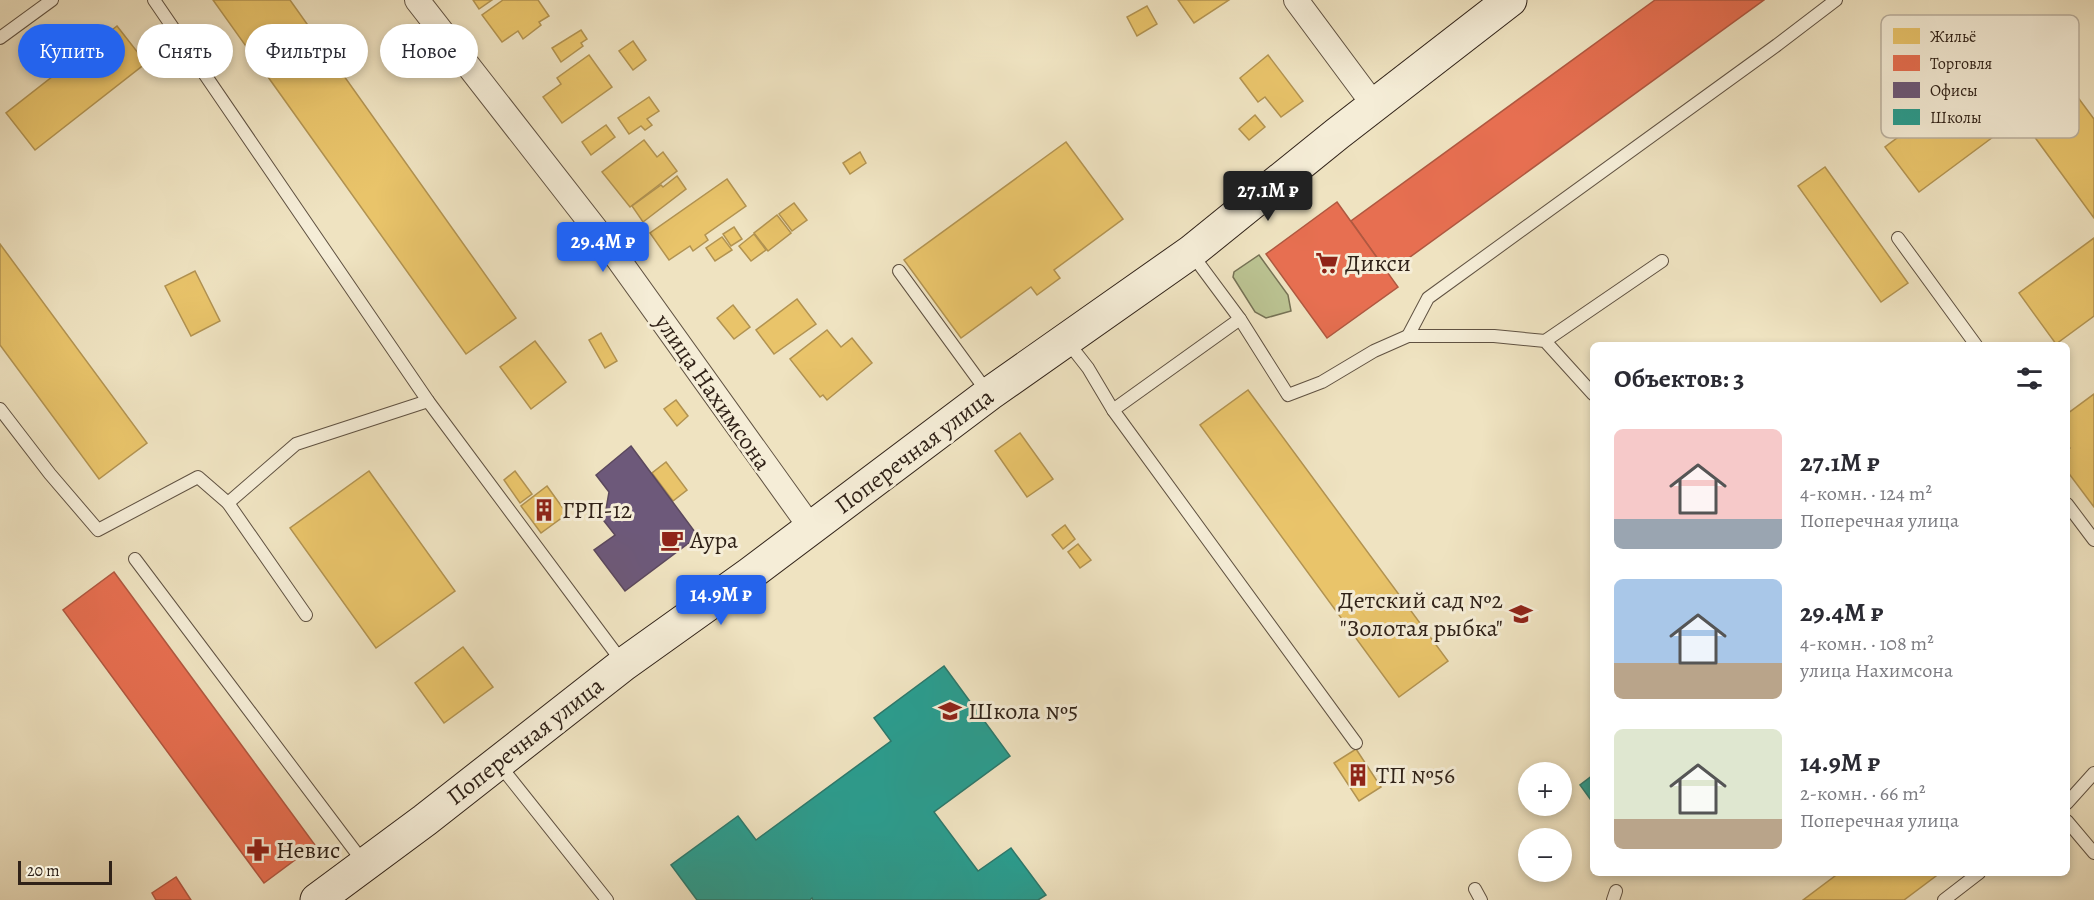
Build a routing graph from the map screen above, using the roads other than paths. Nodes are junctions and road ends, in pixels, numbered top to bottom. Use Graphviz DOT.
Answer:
graph roads {
  1 [pos="52,0"];
  2 [pos="154,0"];
  3 [pos="417,0"];
  4 [pos="1296,0"];
  5 [pos="1510,0"];
  6 [pos="1836,0"];
  7 [pos="0,38"];
  8 [pos="1374,105"];
  9 [pos="1898,238"];
  10 [pos="1191,252"];
  11 [pos="1662,261"];
  12 [pos="899,271"];
  13 [pos="1240,320"];
  14 [pos="1408,336"];
  15 [pos="1065,340"];
  16 [pos="1545,341"];
  17 [pos="1974,342"];
  18 [pos="1590,391"];
  19 [pos="988,394"];
  20 [pos="428,401"];
  21 [pos="0,409"];
  22 [pos="1113,410"];
  23 [pos="228,503"];
  24 [pos="2070,508"];
  25 [pos="811,528"];
  26 [pos="2094,540"];
  27 [pos="135,560"];
  28 [pos="306,615"];
  29 [pos="624,664"];
  30 [pos="1356,743"];
  31 [pos="498,762"];
  32 [pos="2094,773"];
  33 [pos="2070,800"];
  34 [pos="2070,825"];
  35 [pos="2094,853"];
  36 [pos="364,864"];
  37 [pos="1975,876"];
  38 [pos="317,900"];
  39 [pos="607,900"];
  40 [pos="1944,900"];
  1 -- 7 [label="lane"];
  2 -- 20 [label="lane"];
  3 -- 25 [label="street, улица Нахимсона"];
  4 -- 8 [label="street"];
  5 -- 8 [label="main road, Поперечная улица"];
  6 -- 14 [label="lane"];
  8 -- 10 [label="main road, Поперечная улица"];
  9 -- 17 [label="lane"];
  10 -- 13 [label="lane"];
  10 -- 15 [label="main road, Поперечная улица"];
  11 -- 16 [label="lane"];
  12 -- 19 [label="lane"];
  13 -- 14 [label="lane"];
  13 -- 22 [label="lane"];
  14 -- 16 [label="lane"];
  15 -- 19 [label="main road, Поперечная улица"];
  15 -- 22 [label="lane"];
  16 -- 18 [label="lane"];
  19 -- 25 [label="main road, Поперечная улица"];
  20 -- 23 [label="lane"];
  20 -- 29 [label="lane"];
  21 -- 23 [label="lane"];
  22 -- 30 [label="lane"];
  23 -- 28 [label="lane"];
  24 -- 26 [label="lane"];
  25 -- 29 [label="main road, Поперечная улица"];
  27 -- 36 [label="lane"];
  29 -- 31 [label="main road, Поперечная улица"];
  31 -- 36 [label="main road, Поперечная улица"];
  31 -- 39 [label="lane"];
  32 -- 33 [label="lane"];
  34 -- 35 [label="lane"];
  36 -- 38 [label="main road, Поперечная улица"];
  37 -- 40 [label="lane"];
}
